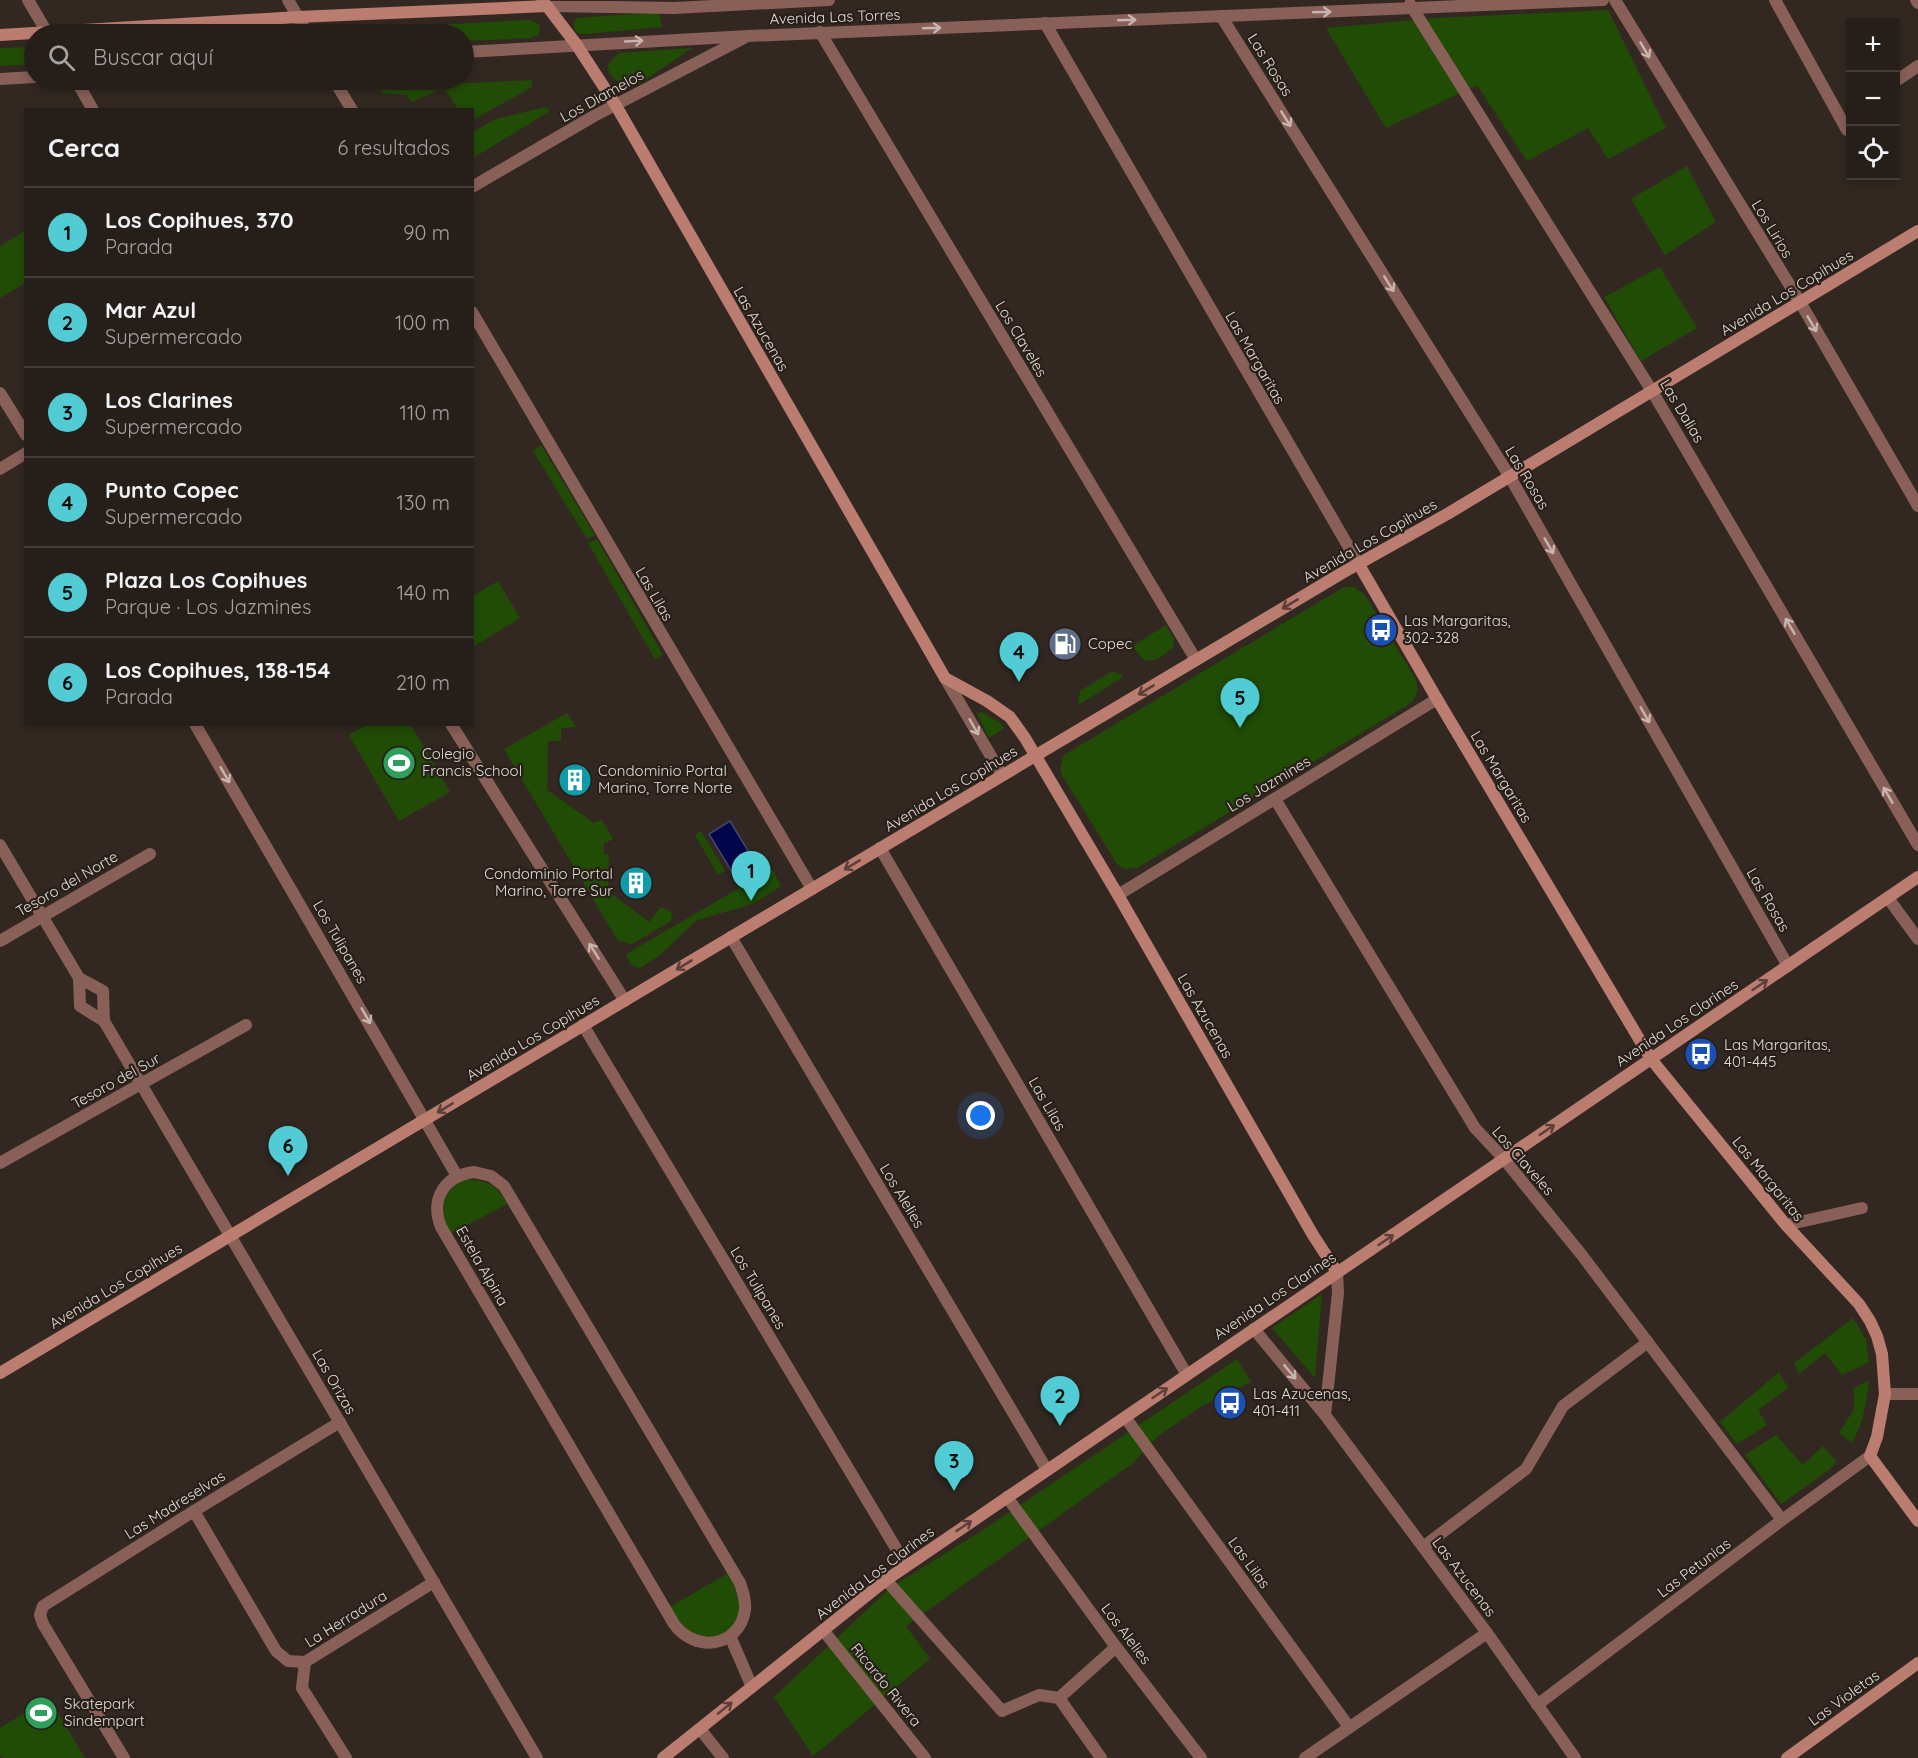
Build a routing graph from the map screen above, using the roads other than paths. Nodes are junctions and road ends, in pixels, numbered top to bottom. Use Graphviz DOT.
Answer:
graph roads {
  1 [pos="28,0"];
  2 [pos="288,0"];
  3 [pos="829,0"];
  4 [pos="1603,0"];
  5 [pos="1615,0"];
  6 [pos="1775,0"];
  7 [pos="545,3"];
  8 [pos="1410,4"];
  9 [pos="1221,16"];
  10 [pos="298,17"];
  11 [pos="1045,23"];
  12 [pos="42,24"];
  13 [pos="188,24"];
  14 [pos="302,24"];
  15 [pos="820,33"];
  16 [pos="24,34"];
  17 [pos="0,35"];
  18 [pos="748,36"];
  19 [pos="576,44"];
  20 [pos="474,51"];
  21 [pos="1918,66"];
  22 [pos="24,78"];
  23 [pos="1900,78"];
  24 [pos="0,79"];
  25 [pos="82,90"];
  26 [pos="340,90"];
  27 [pos="615,104"];
  28 [pos="92,108"];
  29 [pos="351,108"];
  30 [pos="1846,128"];
  31 [pos="474,186"];
  32 [pos="1918,231"];
  33 [pos="1800,302"];
  34 [pos="474,315"];
  35 [pos="1652,391"];
  36 [pos="0,393"];
  37 [pos="24,432"];
  38 [pos="24,454"];
  39 [pos="0,469"];
  40 [pos="1510,477"];
  41 [pos="1918,506"];
  42 [pos="1358,563"];
  43 [pos="1196,660"];
  44 [pos="945,678"];
  45 [pos="1437,699"];
  46 [pos="196,726"];
  47 [pos="452,726"];
  48 [pos="1035,756"];
  49 [pos="1002,775"];
  50 [pos="1275,798"];
  51 [pos="0,845"];
  52 [pos="1918,845"];
  53 [pos="880,848"];
  54 [pos="150,854"];
  55 [pos="1918,877"];
  56 [pos="812,889"];
  57 [pos="1118,895"];
  58 [pos="1888,898"];
  59 [pos="42,916"];
  60 [pos="731,937"];
  61 [pos="1918,939"];
  62 [pos="0,941"];
  63 [pos="1788,966"];
  64 [pos="79,978"];
  65 [pos="625,1001"];
  66 [pos="104,1021"];
  67 [pos="246,1025"];
  68 [pos="583,1025"];
  69 [pos="1651,1059"];
  70 [pos="141,1083"];
  71 [pos="426,1119"];
  72 [pos="1504,1159"];
  73 [pos="0,1163"];
  74 [pos="457,1176"];
  75 [pos="1862,1208"];
  76 [pos="1786,1226"];
  77 [pos="231,1236"];
  78 [pos="1337,1272"];
  79 [pos="1254,1329"];
  80 [pos="1648,1342"];
  81 [pos="0,1373"];
  82 [pos="1187,1375"];
  83 [pos="1885,1394"];
  84 [pos="1918,1394"];
  85 [pos="1325,1415"];
  86 [pos="1125,1417"];
  87 [pos="340,1422"];
  88 [pos="1870,1456"];
  89 [pos="1047,1470"];
  90 [pos="1007,1497"];
  91 [pos="194,1511"];
  92 [pos="1782,1520"];
  93 [pos="1918,1521"];
  94 [pos="1423,1547"];
  95 [pos="906,1565"];
  96 [pos="886,1580"];
  97 [pos="434,1582"];
  98 [pos="823,1630"];
  99 [pos="1487,1633"];
  100 [pos="729,1636"];
  101 [pos="1116,1647"];
  102 [pos="305,1662"];
  103 [pos="1918,1663"];
  104 [pos="752,1687"];
  105 [pos="1059,1698"];
  106 [pos="1537,1705"];
  107 [pos="1349,1727"];
  108 [pos="700,1729"];
  109 [pos="1790,1757"];
  110 [pos="124,1758"];
  111 [pos="346,1758"];
  112 [pos="537,1758"];
  113 [pos="663,1758"];
  114 [pos="723,1758"];
  115 [pos="926,1758"];
  116 [pos="1101,1758"];
  117 [pos="1201,1758"];
  118 [pos="1305,1758"];
  119 [pos="1575,1758"];
  1 -- 12 [label="street"];
  2 -- 10 [label="street"];
  3 -- 7 [label="street, Avenida Las Torres"];
  4 -- 8 [label="street, Avenida Las Torres"];
  5 -- 33 [label="street, Los Lirios, one-way"];
  6 -- 30 [label="street"];
  7 -- 10 [label="main road, Avenida Las Torres"];
  7 -- 19 [label="main road, Las Azucenas"];
  9 -- 8 [label="street, Avenida Las Torres, one-way"];
  8 -- 35 [label="street, Las Dalias"];
  11 -- 9 [label="street, Avenida Las Torres, one-way"];
  9 -- 40 [label="street, Las Rosas, one-way"];
  10 -- 13 [label="main road, Avenida Las Torres"];
  10 -- 14 [label="street"];
  15 -- 11 [label="street, Avenida Las Torres, one-way"];
  11 -- 42 [label="street, Las Margaritas"];
  15 -- 18 [label="street, Avenida Las Torres"];
  15 -- 43 [label="street, Los Claveles"];
  16 -- 17 [label="main road, Avenida Las Torres"];
  19 -- 18 [label="street, Avenida Las Torres, one-way"];
  18 -- 27 [label="street, Los Diamelos"];
  19 -- 20 [label="street, Avenida Las Torres"];
  19 -- 27 [label="main road, Las Azucenas"];
  21 -- 23 [label="street"];
  22 -- 24 [label="street"];
  25 -- 28 [label="street"];
  26 -- 29 [label="street"];
  27 -- 31 [label="street, Los Diamelos"];
  27 -- 44 [label="main road, Las Azucenas"];
  32 -- 33 [label="main road, Avenida Los Copihues"];
  33 -- 35 [label="main road, Avenida Los Copihues"];
  33 -- 41 [label="street, Los Lirios, one-way"];
  34 -- 56 [label="street, Las Lilas"];
  35 -- 40 [label="main road, Avenida Los Copihues"];
  52 -- 35 [label="street, Las Dalias, one-way"];
  36 -- 37 [label="street"];
  38 -- 39 [label="street"];
  40 -- 42 [label="main road, Avenida Los Copihues"];
  40 -- 63 [label="street, Las Rosas, one-way"];
  42 -- 43 [label="main road, Avenida Los Copihues, one-way"];
  42 -- 45 [label="main road, Las Margaritas"];
  43 -- 48 [label="main road, Avenida Los Copihues, one-way"];
  44 -- 48 [label="main road, Las Azucenas"];
  44 -- 49 [label="street, Las Azucenas, one-way"];
  45 -- 50 [label="street, Los Jazmines"];
  45 -- 69 [label="main road, Las Margaritas"];
  46 -- 71 [label="street, Los Tulipanes, one-way"];
  65 -- 47 [label="street, one-way"];
  48 -- 49 [label="main road, Avenida Los Copihues"];
  48 -- 57 [label="main road, Las Azucenas"];
  49 -- 53 [label="main road, Avenida Los Copihues"];
  50 -- 57 [label="street, Los Jazmines"];
  50 -- 72 [label="street, Los Claveles"];
  51 -- 59 [label="street, Las Orizas"];
  53 -- 56 [label="main road, Avenida Los Copihues, one-way"];
  53 -- 82 [label="street, Las Lilas"];
  54 -- 59 [label="street, Tesoro del Norte"];
  55 -- 58 [label="main road, Avenida Los Clarines"];
  56 -- 60 [label="main road, Avenida Los Copihues"];
  57 -- 78 [label="main road, Las Azucenas"];
  58 -- 61 [label="street"];
  58 -- 63 [label="main road, Avenida Los Clarines"];
  59 -- 62 [label="street, Tesoro del Norte"];
  59 -- 64 [label="street, Las Orizas"];
  60 -- 65 [label="main road, Avenida Los Copihues, one-way"];
  60 -- 89 [label="street, Los Alelies"];
  69 -- 63 [label="main road, Avenida Los Clarines, one-way"];
  64 -- 66 [label="street, Las Orizas"];
  64 -- 66 [label="street, Las Orizas"];
  65 -- 68 [label="main road, Avenida Los Copihues"];
  66 -- 70 [label="street, Las Orizas"];
  67 -- 70 [label="street, Tesoro del Sur"];
  68 -- 71 [label="main road, Avenida Los Copihues, one-way"];
  68 -- 95 [label="street, Los Tulipanes"];
  72 -- 69 [label="main road, Avenida Los Clarines, one-way"];
  69 -- 76 [label="main road, Las Margaritas"];
  70 -- 73 [label="street, Tesoro del Sur"];
  70 -- 77 [label="street, Las Orizas"];
  71 -- 74 [label="street, Los Tulipanes"];
  71 -- 77 [label="main road, Avenida Los Copihues"];
  78 -- 72 [label="main road, Avenida Los Clarines, one-way"];
  72 -- 80 [label="street, Los Claveles"];
  74 -- 100 [label="street"];
  74 -- 100 [label="street, Estela Alpina"];
  75 -- 76 [label="street"];
  76 -- 83 [label="main road, Las Margaritas"];
  77 -- 81 [label="main road, Avenida Los Copihues"];
  77 -- 87 [label="street, Las Orizas"];
  78 -- 79 [label="main road, Avenida Los Clarines"];
  78 -- 85 [label="street"];
  79 -- 82 [label="main road, Avenida Los Clarines"];
  79 -- 85 [label="street, Las Azucenas, one-way"];
  80 -- 92 [label="street, Los Claveles"];
  80 -- 94 [label="street"];
  86 -- 82 [label="main road, Avenida Los Clarines, one-way"];
  83 -- 84 [label="street"];
  83 -- 88 [label="main road, Las Margaritas"];
  85 -- 94 [label="street, Las Azucenas"];
  86 -- 89 [label="main road, Avenida Los Clarines"];
  86 -- 107 [label="street, Las Lilas"];
  87 -- 91 [label="street, Las Madreselvas"];
  87 -- 97 [label="street, Las Orizas"];
  88 -- 92 [label="street, Las Petunias"];
  88 -- 93 [label="main road"];
  89 -- 90 [label="main road, Avenida Los Clarines"];
  95 -- 90 [label="main road, Avenida Los Clarines, one-way"];
  90 -- 101 [label="street, Los Alelies"];
  91 -- 102 [label="street"];
  91 -- 110 [label="street, Las Madreselvas"];
  92 -- 106 [label="street, Las Petunias"];
  94 -- 99 [label="street, Las Azucenas"];
  95 -- 96 [label="main road, Avenida Los Clarines"];
  96 -- 98 [label="main road, Avenida Los Clarines"];
  96 -- 105 [label="street"];
  97 -- 102 [label="street, La Herradura"];
  97 -- 112 [label="street, Las Orizas"];
  98 -- 104 [label="main road, Avenida Los Clarines"];
  98 -- 115 [label="street, Ricardo Rivera"];
  99 -- 106 [label="street, Las Azucenas"];
  99 -- 107 [label="street"];
  100 -- 104 [label="street"];
  101 -- 105 [label="street"];
  101 -- 117 [label="street, Los Alelies"];
  102 -- 111 [label="street, La Herradura"];
  103 -- 109 [label="main road, Las Violetas"];
  108 -- 104 [label="main road, Avenida Los Clarines, one-way"];
  105 -- 116 [label="street"];
  106 -- 119 [label="street, Las Azucenas"];
  107 -- 118 [label="street"];
  108 -- 113 [label="main road, Avenida Los Clarines"];
  108 -- 114 [label="street"];
}
